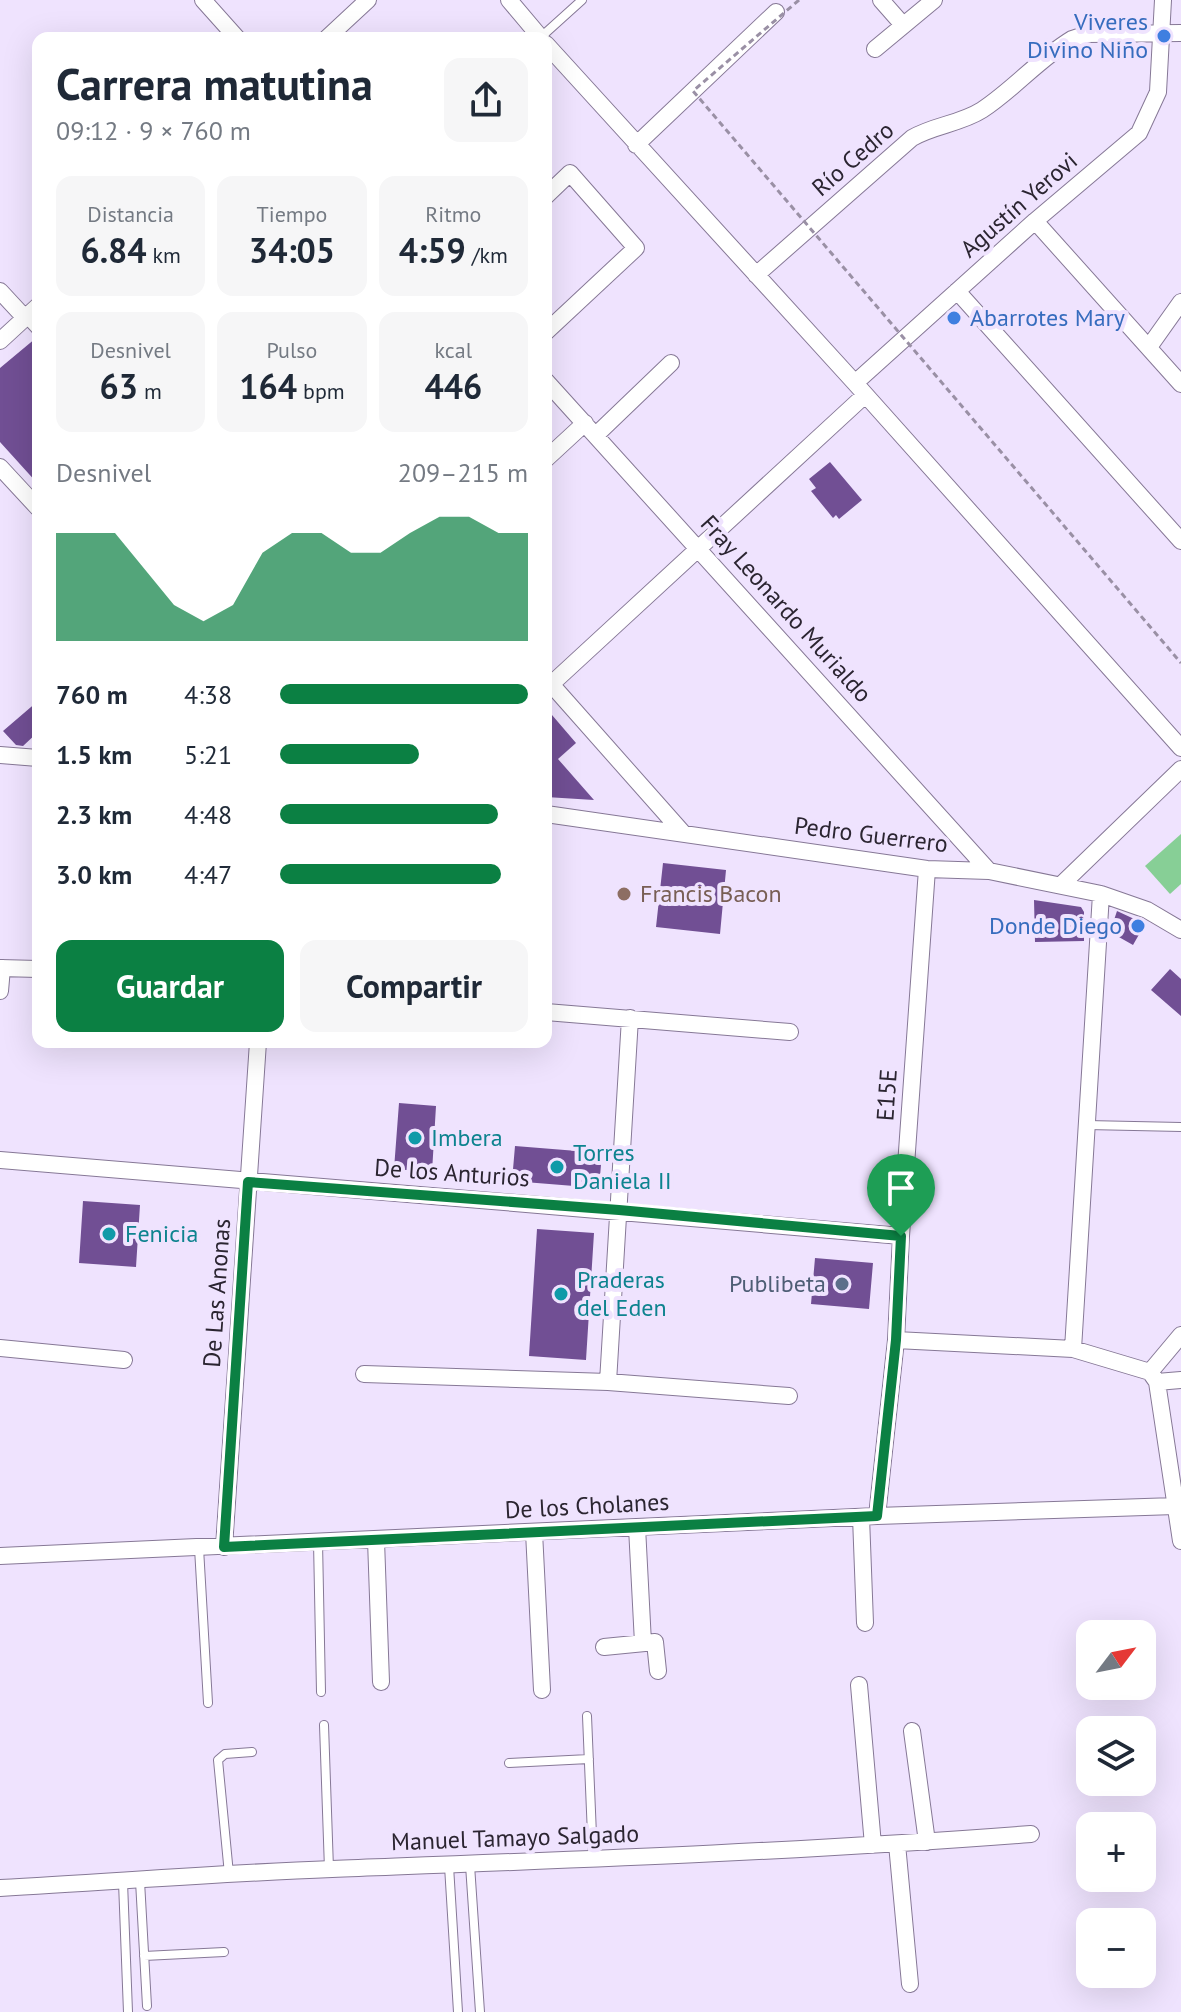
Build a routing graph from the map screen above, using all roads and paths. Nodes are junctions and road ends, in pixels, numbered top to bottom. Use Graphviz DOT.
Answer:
graph roads {
  1 [pos="203,0"];
  2 [pos="368,0"];
  3 [pos="509,0"];
  4 [pos="582,0"];
  5 [pos="799,0"];
  6 [pos="881,0"];
  7 [pos="934,0"];
  8 [pos="1163,0"];
  9 [pos="776,12"];
  10 [pos="903,25"];
  11 [pos="232,32"];
  12 [pos="333,32"];
  13 [pos="536,32"];
  14 [pos="547,32"];
  15 [pos="1181,33"];
  16 [pos="1163,35"];
  17 [pos="875,49"];
  18 [pos="552,51"];
  19 [pos="693,91"];
  20 [pos="636,145"];
  21 [pos="552,190"];
  22 [pos="1035,221"];
  23 [pos="756,275"];
  24 [pos="0,291"];
  25 [pos="957,291"];
  26 [pos="1181,302"];
  27 [pos="32,312"];
  28 [pos="25,318"];
  29 [pos="32,326"];
  30 [pos="552,326"];
  31 [pos="0,341"];
  32 [pos="1149,347"];
  33 [pos="671,363"];
  34 [pos="1181,384"];
  35 [pos="552,388"];
  36 [pos="860,389"];
  37 [pos="590,429"];
  38 [pos="552,455"];
  39 [pos="0,467"];
  40 [pos="32,502"];
  41 [pos="1181,541"];
  42 [pos="699,548"];
  43 [pos="1181,663"];
  44 [pos="552,684"];
  45 [pos="552,690"];
  46 [pos="1181,748"];
  47 [pos="0,755"];
  48 [pos="32,758"];
  49 [pos="1181,769"];
  50 [pos="552,815"];
  51 [pos="683,833"];
  52 [pos="927,869"];
  53 [pos="989,871"];
  54 [pos="1061,885"];
  55 [pos="1101,894"];
  56 [pos="1181,930"];
  57 [pos="1,968"];
  58 [pos="32,969"];
  59 [pos="0,991"];
  60 [pos="552,1012"];
  61 [pos="630,1018"];
  62 [pos="790,1032"];
  63 [pos="258,1048"];
  64 [pos="1087,1125"];
  65 [pos="1181,1127"];
  66 [pos="0,1160"];
  67 [pos="248,1182"];
  68 [pos="619,1210"];
  69 [pos="901,1236"];
  70 [pos="1181,1335"];
  71 [pos="896,1340"];
  72 [pos="0,1348"];
  73 [pos="1073,1349"];
  74 [pos="124,1360"];
  75 [pos="364,1374"];
  76 [pos="1153,1377"];
  77 [pos="1181,1380"];
  78 [pos="608,1382"];
  79 [pos="789,1396"];
  80 [pos="1175,1506"];
  81 [pos="869,1516"];
  82 [pos="637,1527"];
  83 [pos="534,1532"];
  84 [pos="376,1540"];
  85 [pos="1181,1541"];
  86 [pos="318,1542"];
  87 [pos="224,1547"];
  88 [pos="199,1548"];
  89 [pos="0,1556"];
  90 [pos="865,1623"];
  91 [pos="643,1643"];
  92 [pos="604,1647"];
  93 [pos="658,1671"];
  94 [pos="381,1682"];
  95 [pos="859,1685"];
  96 [pos="542,1690"];
  97 [pos="321,1692"];
  98 [pos="208,1703"];
  99 [pos="587,1716"];
  100 [pos="324,1725"];
  101 [pos="912,1731"];
  102 [pos="252,1752"];
  103 [pos="589,1759"];
  104 [pos="509,1763"];
  105 [pos="1031,1834"];
  106 [pos="927,1842"];
  107 [pos="897,1844"];
  108 [pos="873,1845"];
  109 [pos="593,1859"];
  110 [pos="470,1865"];
  111 [pos="449,1866"];
  112 [pos="329,1869"];
  113 [pos="229,1875"];
  114 [pos="132,1881"];
  115 [pos="0,1888"];
  116 [pos="224,1952"];
  117 [pos="144,1956"];
  118 [pos="910,1984"];
  119 [pos="147,2006"];
  120 [pos="128,2012"];
  121 [pos="458,2012"];
  122 [pos="480,2012"];
  1 -- 11 [label="street"];
  2 -- 12 [label="street"];
  3 -- 13 [label="street"];
  4 -- 14 [label="lane"];
  5 -- 19 [label="path, bridge"];
  6 -- 10 [label="street"];
  7 -- 10 [label="street"];
  8 -- 16 [label="street, Agustín Yerovi"];
  9 -- 19 [label="street"];
  10 -- 17 [label="street"];
  15 -- 16 [label="street, Río Cedro"];
  16 -- 22 [label="street, Agustín Yerovi"];
  16 -- 23 [label="street, Río Cedro"];
  18 -- 20 [label="street"];
  19 -- 20 [label="street"];
  19 -- 43 [label="path, bridge"];
  20 -- 23 [label="street"];
  21 -- 30 [label="street"];
  22 -- 25 [label="street, Agustín Yerovi"];
  22 -- 32 [label="street"];
  23 -- 36 [label="street"];
  24 -- 28 [label="street"];
  25 -- 36 [label="street, Agustín Yerovi"];
  25 -- 41 [label="street"];
  26 -- 32 [label="street"];
  27 -- 28 [label="street"];
  28 -- 29 [label="lane"];
  28 -- 31 [label="street"];
  32 -- 34 [label="street"];
  33 -- 37 [label="street"];
  35 -- 37 [label="street, Fray Leonardo Murialdo"];
  36 -- 42 [label="street, Agustín Yerovi"];
  36 -- 46 [label="street"];
  37 -- 38 [label="street"];
  37 -- 42 [label="street, Fray Leonardo Murialdo"];
  39 -- 40 [label="street"];
  42 -- 44 [label="street, Agustín Yerovi"];
  42 -- 53 [label="street, Fray Leonardo Murialdo"];
  45 -- 51 [label="street"];
  47 -- 48 [label="street"];
  49 -- 54 [label="street"];
  50 -- 51 [label="street, Pedro Guerrero"];
  51 -- 52 [label="street, Pedro Guerrero"];
  52 -- 53 [label="street, Pedro Guerrero"];
  52 -- 69 [label="street, E15E"];
  53 -- 54 [label="street, Pedro Guerrero"];
  54 -- 55 [label="street, Pedro Guerrero"];
  55 -- 56 [label="street, Pedro Guerrero"];
  55 -- 64 [label="street"];
  57 -- 58 [label="street"];
  57 -- 59 [label="street"];
  60 -- 61 [label="street"];
  61 -- 62 [label="street"];
  61 -- 68 [label="street"];
  63 -- 67 [label="street, De Las Anonas"];
  64 -- 65 [label="lane"];
  64 -- 73 [label="street"];
  66 -- 67 [label="street, De los Anturios"];
  67 -- 68 [label="street, De los Anturios"];
  67 -- 87 [label="street, De Las Anonas"];
  68 -- 69 [label="street, De los Anturios"];
  68 -- 78 [label="street"];
  69 -- 71 [label="street, E15E"];
  70 -- 76 [label="street"];
  71 -- 73 [label="street"];
  71 -- 81 [label="street, E15E"];
  72 -- 74 [label="street"];
  73 -- 76 [label="street"];
  75 -- 78 [label="street"];
  76 -- 77 [label="street"];
  76 -- 80 [label="street"];
  78 -- 79 [label="street"];
  80 -- 81 [label="street, De los Cholanes"];
  80 -- 85 [label="street"];
  81 -- 82 [label="street, De los Cholanes"];
  81 -- 90 [label="street, E15E"];
  82 -- 83 [label="street, De los Cholanes"];
  82 -- 91 [label="street"];
  83 -- 84 [label="street, De los Cholanes"];
  83 -- 96 [label="street"];
  84 -- 86 [label="street, De los Cholanes"];
  84 -- 94 [label="street"];
  86 -- 87 [label="street, De los Cholanes"];
  86 -- 97 [label="lane"];
  87 -- 88 [label="street, De los Cholanes"];
  88 -- 89 [label="street, De los Cholanes"];
  88 -- 98 [label="lane"];
  91 -- 92 [label="street"];
  91 -- 93 [label="street"];
  95 -- 108 [label="street"];
  99 -- 103 [label="lane"];
  100 -- 112 [label="lane"];
  101 -- 106 [label="street"];
  102 -- 113 [label="lane"];
  103 -- 104 [label="lane"];
  103 -- 109 [label="lane"];
  105 -- 106 [label="street, Manuel Tamayo Salgado"];
  106 -- 107 [label="street, Manuel Tamayo Salgado"];
  107 -- 108 [label="street, Manuel Tamayo Salgado"];
  107 -- 118 [label="street"];
  108 -- 109 [label="street, Manuel Tamayo Salgado"];
  109 -- 110 [label="street, Manuel Tamayo Salgado"];
  110 -- 111 [label="street, Manuel Tamayo Salgado"];
  110 -- 122 [label="lane"];
  111 -- 112 [label="street, Manuel Tamayo Salgado"];
  111 -- 121 [label="lane"];
  112 -- 113 [label="street, Manuel Tamayo Salgado"];
  113 -- 114 [label="street, Manuel Tamayo Salgado"];
  114 -- 115 [label="street, Manuel Tamayo Salgado"];
  114 -- 117 [label="lane"];
  114 -- 120 [label="lane"];
  116 -- 117 [label="lane"];
  117 -- 119 [label="lane"];
}
